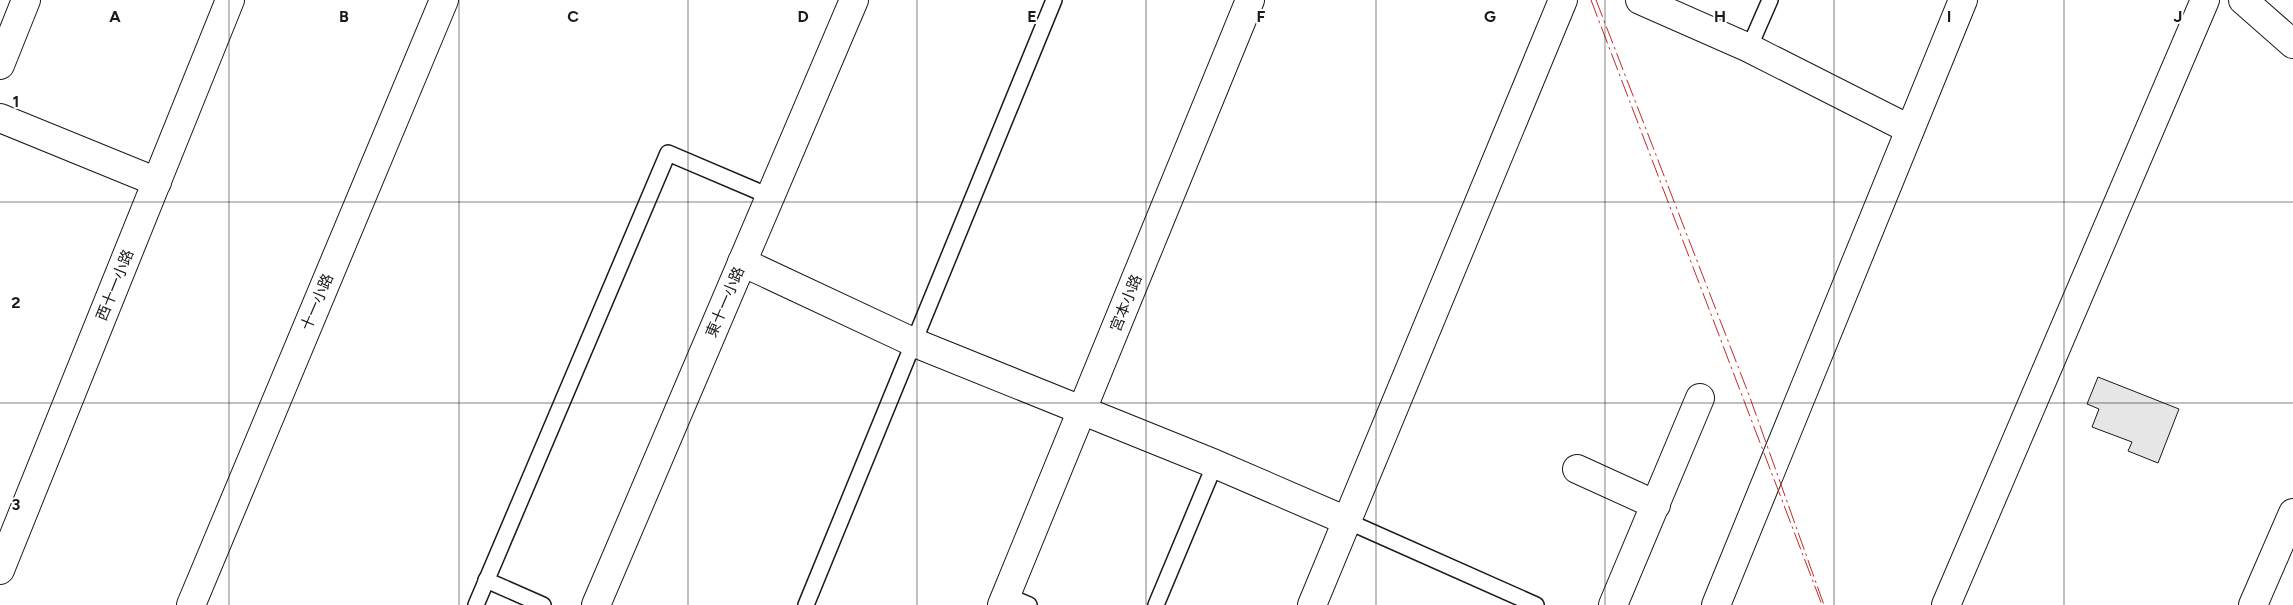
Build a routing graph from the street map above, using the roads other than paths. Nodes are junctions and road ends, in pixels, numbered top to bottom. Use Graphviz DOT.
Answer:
graph roads {
  1 [pos="26,0"];
  2 [pos="230,0"];
  3 [pos="444,0"];
  4 [pos="854,0"];
  5 [pos="1054,0"];
  6 [pos="1250,0"];
  7 [pos="1563,0"];
  8 [pos="1640,0"];
  9 [pos="1770,0"];
  10 [pos="1963,0"];
  11 [pos="2205,0"];
  12 [pos="2243,0"];
  13 [pos="2293,44"];
  14 [pos="1750,48"];
  15 [pos="0,65"];
  16 [pos="0,118"];
  17 [pos="1909,129"];
  18 [pos="157,182"];
  19 [pos="769,196"];
  20 [pos="742,262"];
  21 [pos="915,343"];
  22 [pos="1700,398"];
  23 [pos="1082,412"];
  24 [pos="1215,464"];
  25 [pos="1577,470"];
  26 [pos="1656,505"];
  27 [pos="2293,513"];
  28 [pos="1347,520"];
  29 [pos="0,570"];
  30 [pos="486,580"];
  31 [pos="1515,601"];
  32 [pos="1013,602"];
  33 [pos="191,605"];
  34 [pos="476,605"];
  35 [pos="543,605"];
  36 [pos="596,605"];
  37 [pos="806,605"];
  38 [pos="1156,605"];
  39 [pos="1312,605"];
  40 [pos="1536,605"];
  41 [pos="1613,605"];
  42 [pos="1716,605"];
  43 [pos="1946,605"];
  44 [pos="2253,605"];
  1 -- 15 [label="street"];
  2 -- 18 [label="street, 西十一小路"];
  3 -- 33 [label="street, 十一小路"];
  4 -- 19 [label="street, 東十一小路"];
  5 -- 21 [label="lane"];
  6 -- 23 [label="street, 宮本小路"];
  7 -- 28 [label="street"];
  8 -- 14 [label="street"];
  9 -- 14 [label="lane"];
  10 -- 17 [label="street"];
  11 -- 43 [label="street"];
  12 -- 13 [label="street"];
  14 -- 17 [label="street"];
  16 -- 18 [label="street"];
  17 -- 42 [label="street"];
  18 -- 29 [label="street, 西十一小路"];
  19 -- 20 [label="street, 東十一小路"];
  19 -- 30 [label="lane"];
  20 -- 21 [label="street"];
  20 -- 36 [label="street, 東十一小路"];
  21 -- 23 [label="street"];
  21 -- 37 [label="lane"];
  22 -- 26 [label="street"];
  23 -- 24 [label="street"];
  23 -- 32 [label="street, 宮本小路"];
  24 -- 28 [label="street"];
  24 -- 38 [label="lane"];
  25 -- 26 [label="street"];
  26 -- 41 [label="street"];
  27 -- 44 [label="street"];
  28 -- 31 [label="lane"];
  28 -- 39 [label="street"];
  30 -- 34 [label="lane"];
  30 -- 35 [label="lane"];
  31 -- 40 [label="lane"];
}
